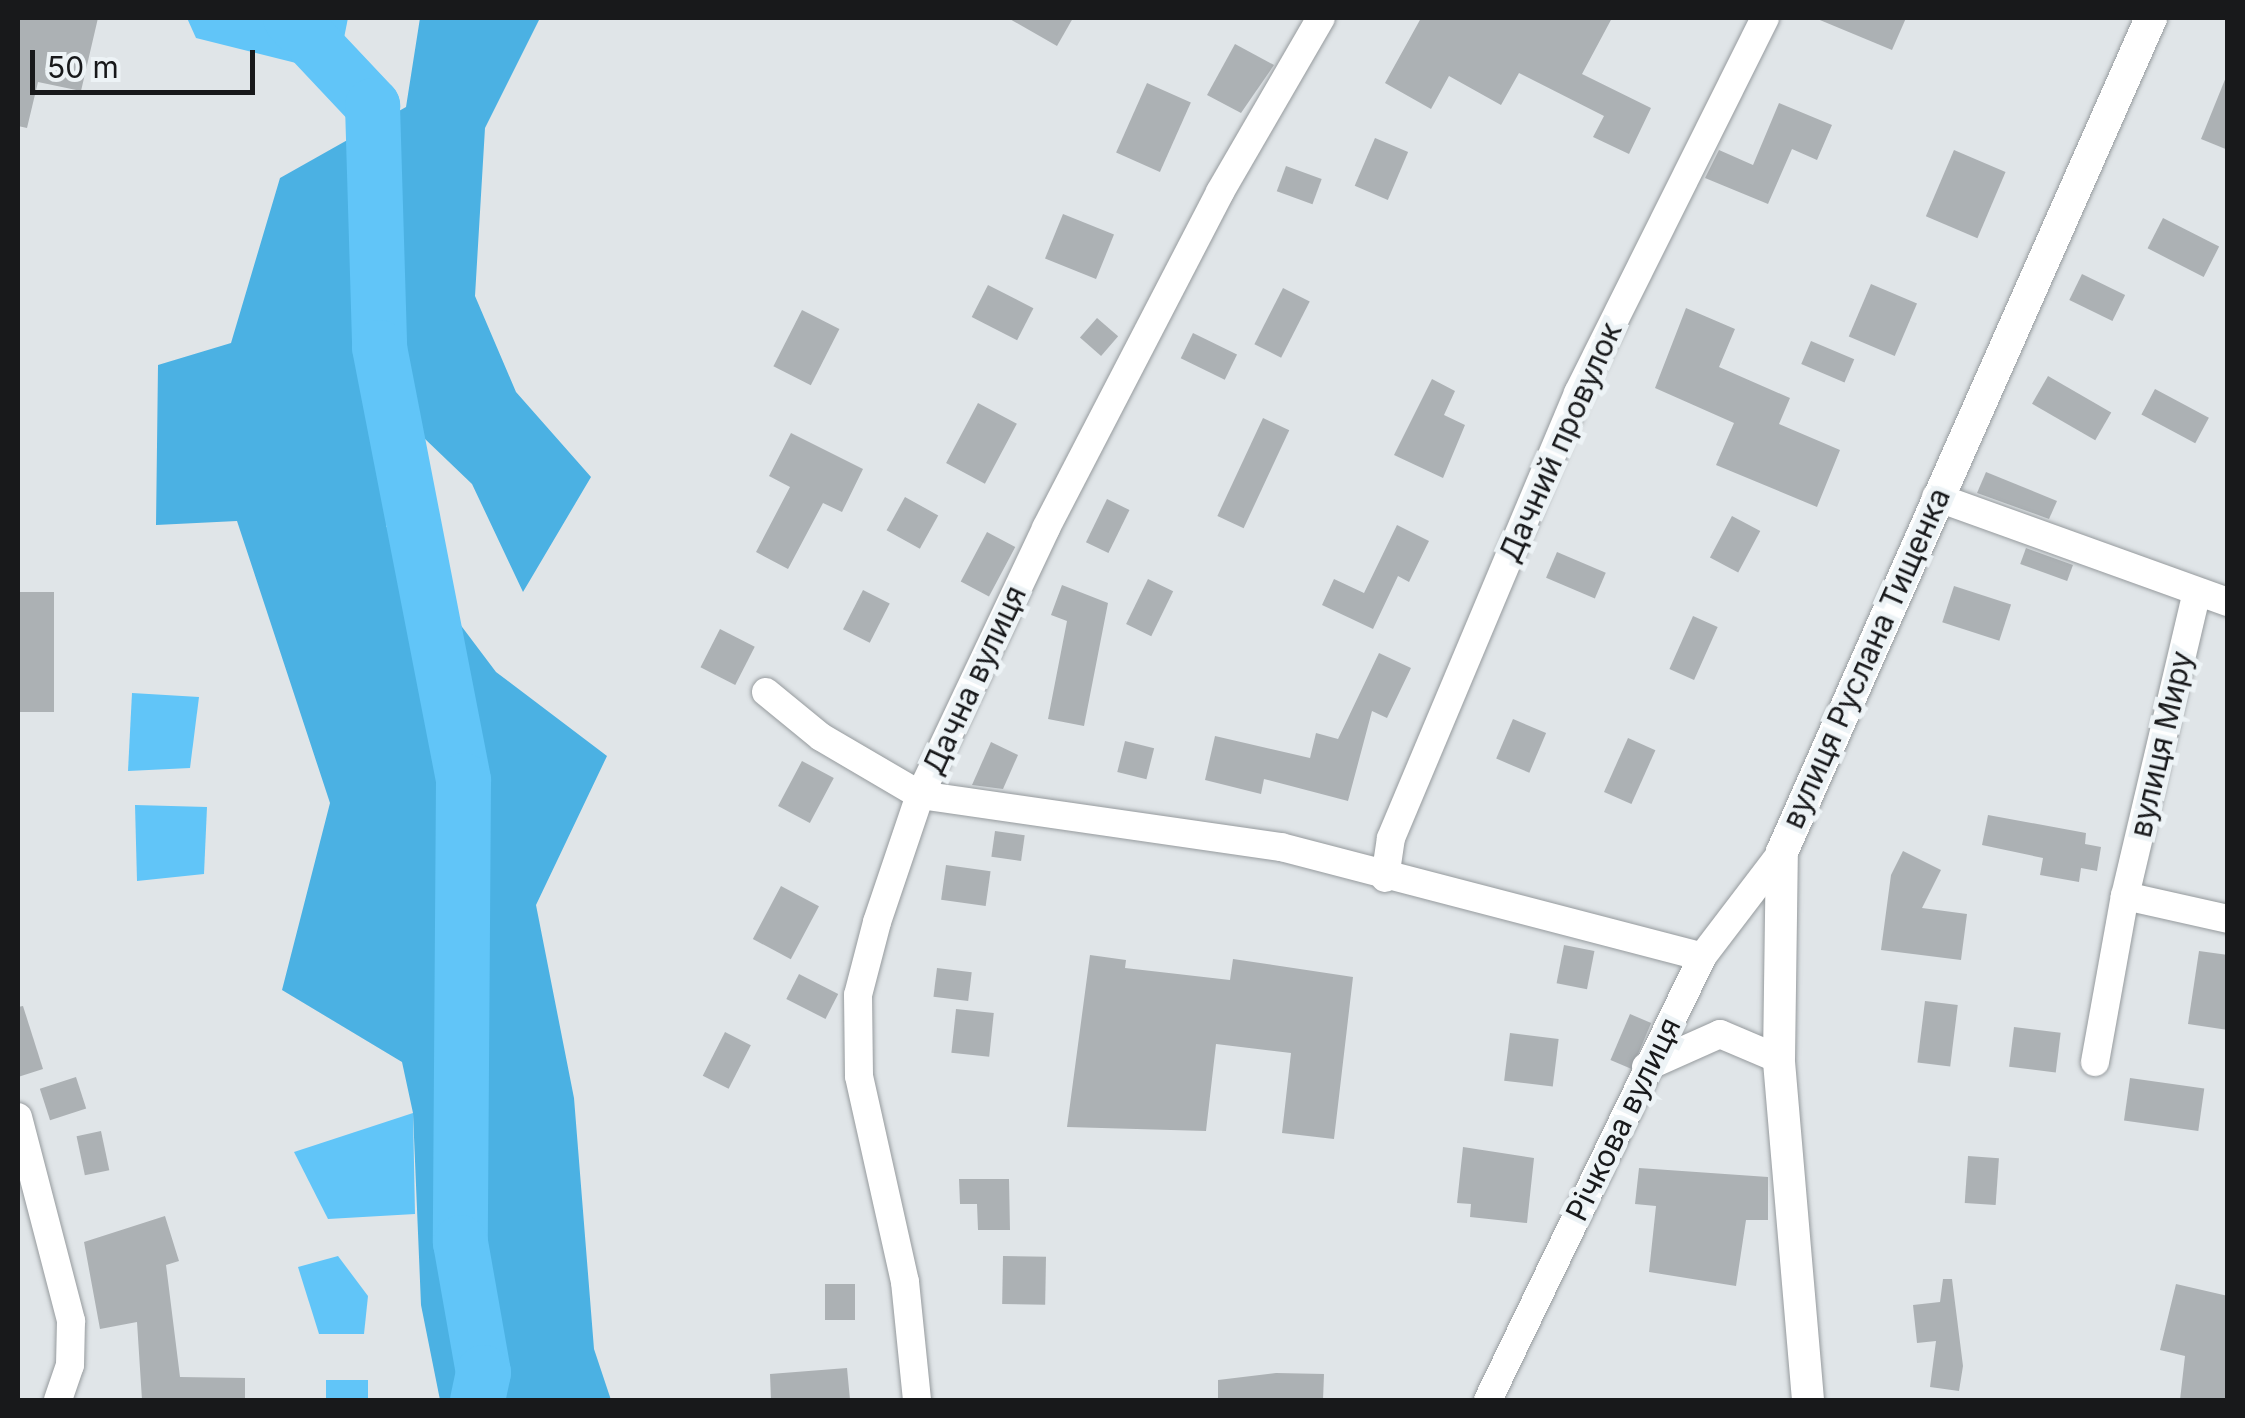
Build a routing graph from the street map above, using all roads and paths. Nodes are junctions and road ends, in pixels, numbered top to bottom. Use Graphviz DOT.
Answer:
graph roads {
  1 [pos="1321,18"];
  2 [pos="1766,18"];
  3 [pos="2151,18"];
  4 [pos="1936,497"];
  5 [pos="2197,592"];
  6 [pos="2228,602"];
  7 [pos="766,692"];
  8 [pos="920,796"];
  9 [pos="1782,852"];
  10 [pos="1385,878"];
  11 [pos="2125,896"];
  12 [pos="2228,919"];
  13 [pos="1702,957"];
  14 [pos="1779,1059"];
  15 [pos="2095,1062"];
  16 [pos="1646,1068"];
  17 [pos="18,1116"];
  18 [pos="58,1400"];
  19 [pos="918,1400"];
  20 [pos="1488,1400"];
  21 [pos="1808,1400"];
  1 -- 8 [label="street, Дачна вулиця"];
  2 -- 10 [label="street, Дачний провулок"];
  3 -- 4 [label="street, вулиця Руслана Тищенка"];
  4 -- 5 [label="street"];
  4 -- 9 [label="street, вулиця Руслана Тищенка"];
  5 -- 6 [label="street"];
  5 -- 11 [label="street, вулиця Миру"];
  7 -- 8 [label="street"];
  8 -- 10 [label="street"];
  8 -- 19 [label="street, Дачна вулиця"];
  9 -- 13 [label="street, Річкова вулиця"];
  9 -- 14 [label="street, вулиця Руслана Тищенка"];
  10 -- 13 [label="street"];
  11 -- 12 [label="street"];
  11 -- 15 [label="street, вулиця Миру"];
  13 -- 16 [label="street, Річкова вулиця"];
  14 -- 16 [label="street"];
  14 -- 21 [label="street, вулиця Руслана Тищенка"];
  16 -- 20 [label="street, Річкова вулиця"];
  17 -- 18 [label="street"];
}
